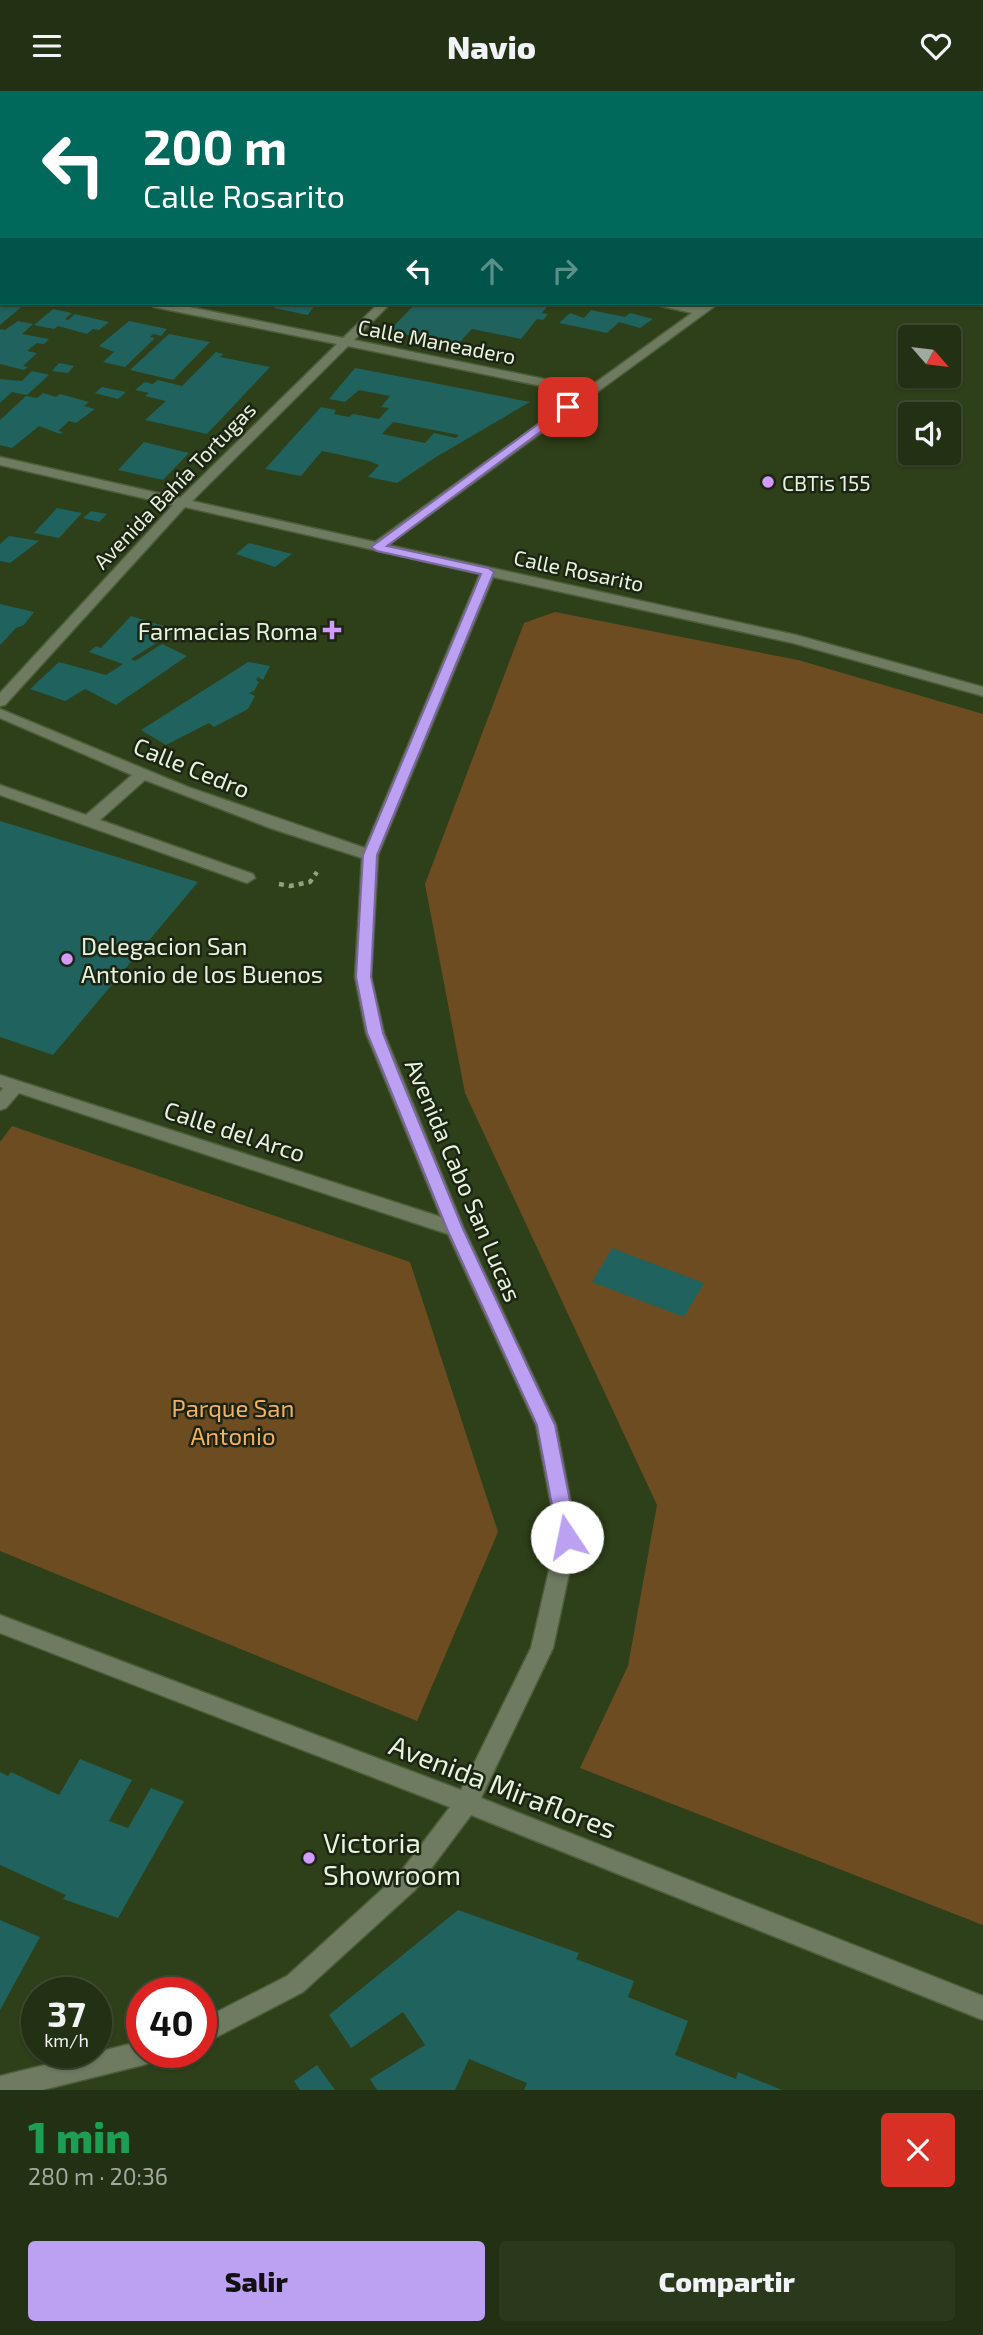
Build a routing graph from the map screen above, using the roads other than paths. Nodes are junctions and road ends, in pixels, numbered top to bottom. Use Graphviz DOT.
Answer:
graph roads {
  1 [pos="164,305"];
  2 [pos="382,305"];
  3 [pos="670,305"];
  4 [pos="710,305"];
  5 [pos="701,311"];
  6 [pos="344,342"];
  7 [pos="589,391"];
  8 [pos="0,461"];
  9 [pos="183,502"];
  10 [pos="377,547"];
  11 [pos="488,572"];
  12 [pos="983,692"];
  13 [pos="0,702"];
  14 [pos="0,713"];
  15 [pos="144,773"];
  16 [pos="0,790"];
  17 [pos="89,821"];
  18 [pos="370,855"];
  19 [pos="247,878"];
  20 [pos="7,1084"];
  21 [pos="0,1104"];
  22 [pos="455,1229"];
  23 [pos="0,1624"];
  24 [pos="467,1803"];
  25 [pos="983,2008"];
  26 [pos="217,2025"];
  27 [pos="126,2057"];
  28 [pos="0,2088"];
  1 -- 6 [label="street, Calle Maneadero"];
  2 -- 6 [label="street, Avenida Bahía Tortugas"];
  3 -- 5 [label="street"];
  4 -- 5 [label="street"];
  5 -- 7 [label="street"];
  6 -- 7 [label="street, Calle Maneadero"];
  6 -- 9 [label="street, Avenida Bahía Tortugas"];
  7 -- 10 [label="street"];
  8 -- 9 [label="street, Calle Rosarito"];
  9 -- 10 [label="street, Calle Rosarito"];
  9 -- 13 [label="street, Avenida Bahía Tortugas"];
  10 -- 11 [label="street, Calle Rosarito"];
  11 -- 12 [label="street, Calle Rosarito"];
  11 -- 18 [label="street, Avenida Cabo San Lucas"];
  14 -- 15 [label="street, Calle Cedro"];
  15 -- 17 [label="street"];
  15 -- 18 [label="street, Calle Cedro"];
  16 -- 17 [label="street"];
  17 -- 19 [label="street"];
  18 -- 22 [label="street, Avenida Cabo San Lucas"];
  20 -- 21 [label="street"];
  20 -- 22 [label="street, Calle del Arco"];
  22 -- 24 [label="street, Avenida Cabo San Lucas"];
  23 -- 24 [label="street, Avenida Miraflores"];
  24 -- 25 [label="street, Avenida Miraflores"];
  24 -- 26 [label="street, Avenida Cabo San Lucas"];
  27 -- 28 [label="street"];
}
